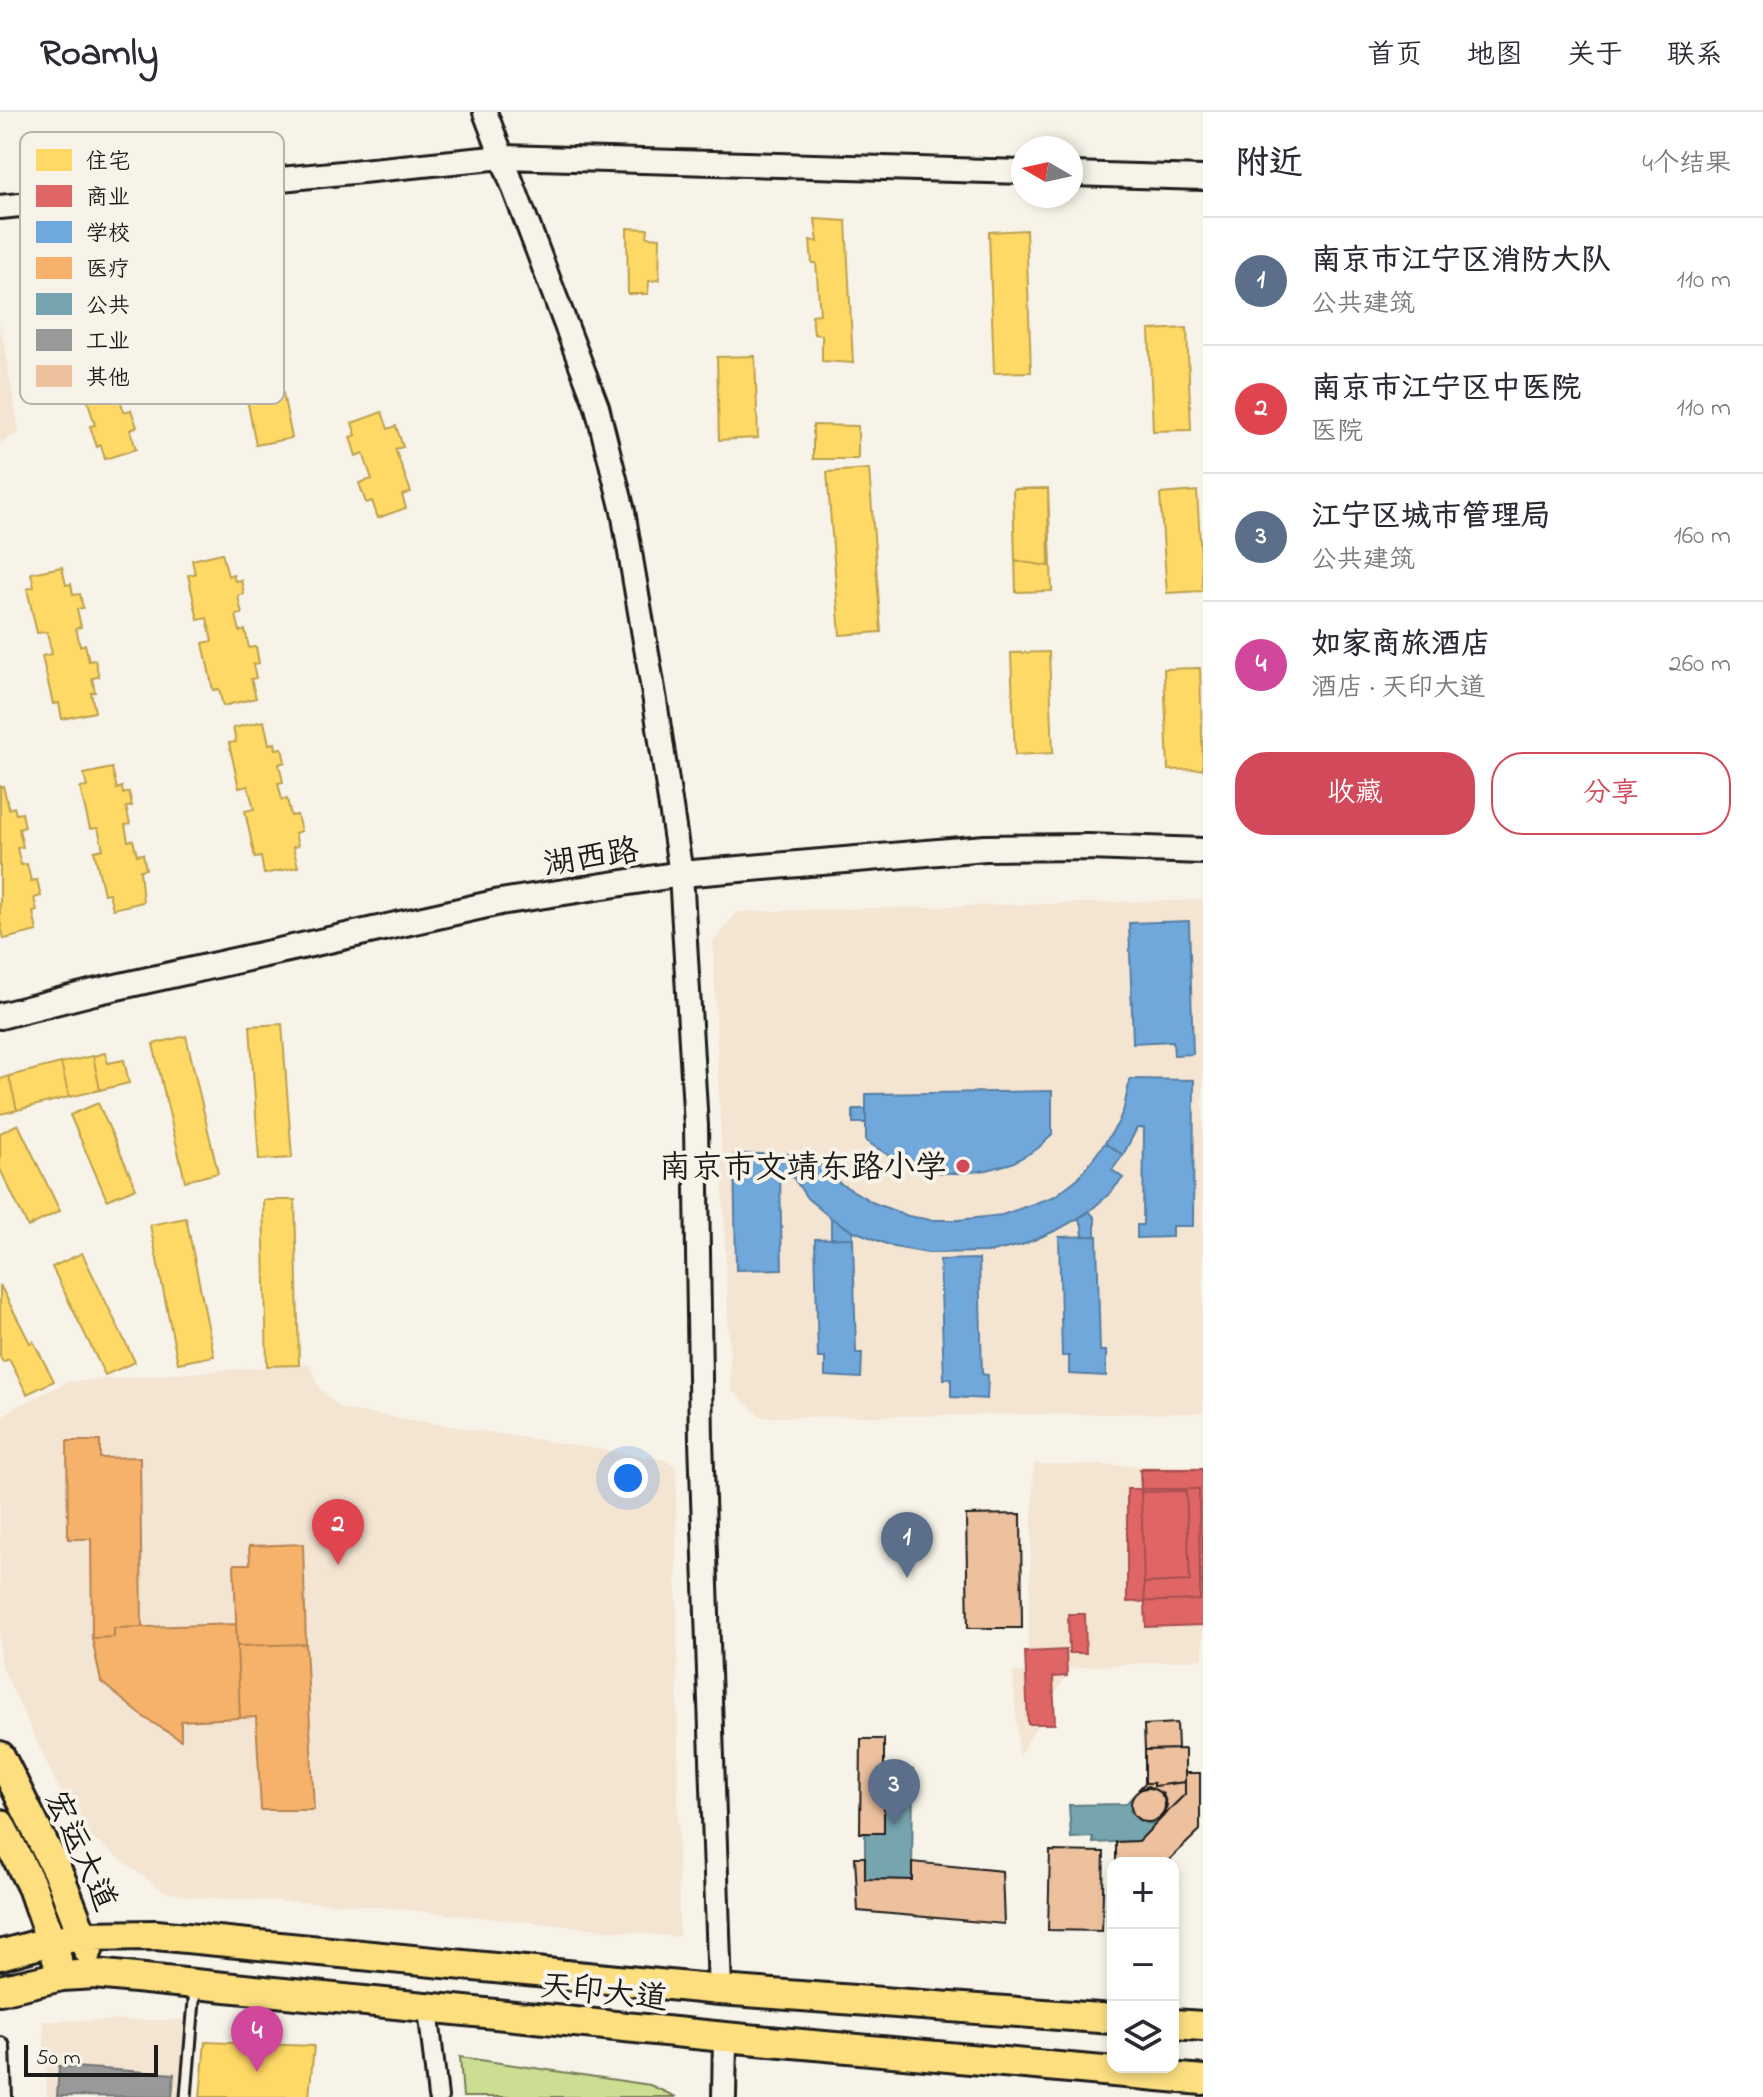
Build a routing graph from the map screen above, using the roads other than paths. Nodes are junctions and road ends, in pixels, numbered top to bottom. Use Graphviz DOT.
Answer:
graph roads {
  1 [pos="486,115"];
  2 [pos="503,157"];
  3 [pos="1011,172"];
  4 [pos="1083,174"];
  5 [pos="1203,178"];
  6 [pos="284,179"];
  7 [pos="20,205"];
  8 [pos="0,207"];
  9 [pos="1203,851"];
  10 [pos="681,874"];
  11 [pos="0,1016"];
  12 [pos="0,1756"];
  13 [pos="0,1824"];
  14 [pos="84,1936"];
  15 [pos="51,1941"];
  16 [pos="0,1955"];
  17 [pos="95,1974"];
  18 [pos="62,1976"];
  19 [pos="195,1985"];
  20 [pos="0,1990"];
  21 [pos="720,1990"];
  22 [pos="428,2008"];
  23 [pos="1107,2019"];
  24 [pos="1179,2024"];
  25 [pos="1203,2026"];
  26 [pos="725,2037"];
  27 [pos="0,2047"];
  28 [pos="1203,2080"];
  29 [pos="2,2097"];
  30 [pos="186,2097"];
  31 [pos="438,2097"];
  32 [pos="724,2097"];
  1 -- 2 [label="street"];
  2 -- 3 [label="street"];
  2 -- 6 [label="street"];
  2 -- 10 [label="street"];
  4 -- 5 [label="street"];
  7 -- 8 [label="street"];
  9 -- 10 [label="main road, 湖西路"];
  10 -- 11 [label="main road, 湖西路"];
  10 -- 21 [label="street"];
  12 -- 14 [label="main road, 宏运大道"];
  13 -- 15 [label="main road, 宏运大道"];
  14 -- 15 [label="main road, 天印大道"];
  14 -- 17 [label="main road, 宏运大道"];
  14 -- 21 [label="main road, 天印大道"];
  15 -- 16 [label="main road, 天印大道"];
  15 -- 18 [label="main road, 宏运大道"];
  17 -- 18 [label="main road, 天印大道"];
  17 -- 19 [label="main road, 天印大道"];
  18 -- 20 [label="main road, 天印大道"];
  19 -- 22 [label="main road, 天印大道"];
  19 -- 30 [label="lane"];
  21 -- 23 [label="main road, 天印大道"];
  22 -- 26 [label="main road, 天印大道"];
  22 -- 31 [label="street"];
  24 -- 25 [label="main road"];
  26 -- 28 [label="main road, 天印大道"];
  26 -- 32 [label="street"];
  27 -- 29 [label="street"];
}
